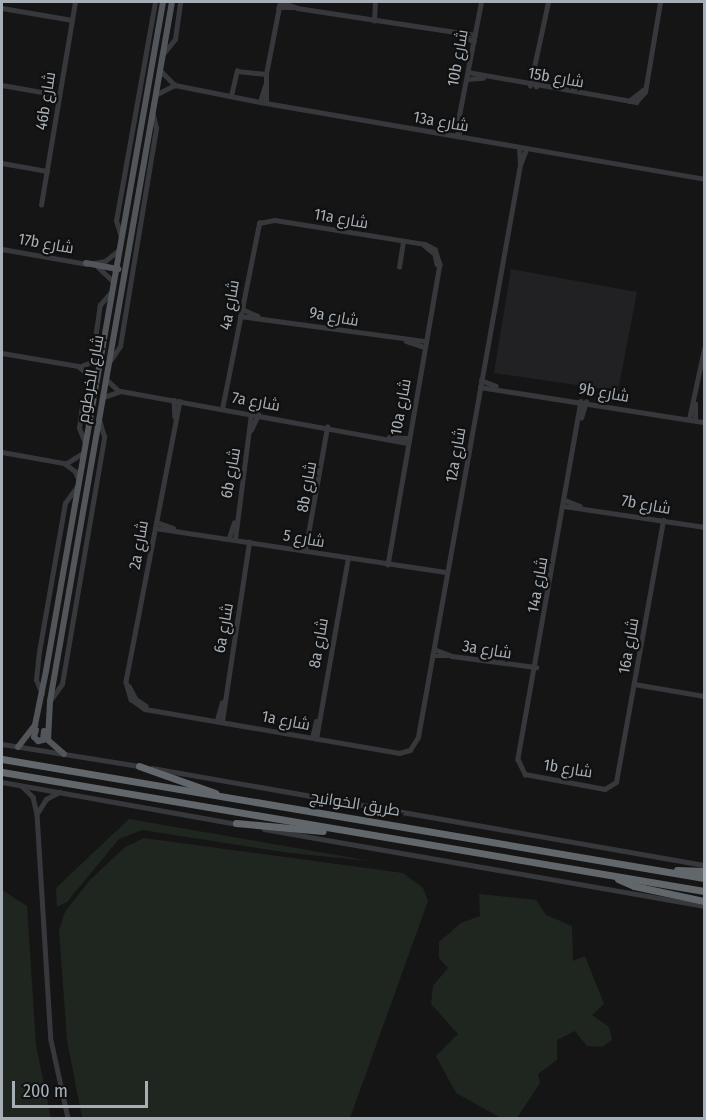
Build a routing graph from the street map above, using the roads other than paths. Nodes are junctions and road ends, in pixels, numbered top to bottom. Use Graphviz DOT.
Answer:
graph roads {
  1 [pos="75,2"];
  2 [pos="154,2"];
  3 [pos="163,2"];
  4 [pos="172,2"];
  5 [pos="180,2"];
  6 [pos="280,2"];
  7 [pos="375,2"];
  8 [pos="481,2"];
  9 [pos="548,2"];
  10 [pos="660,2"];
  11 [pos="2,8"];
  12 [pos="278,8"];
  13 [pos="297,8"];
  14 [pos="72,20"];
  15 [pos="372,21"];
  16 [pos="474,38"];
  17 [pos="163,54"];
  18 [pos="536,67"];
  19 [pos="160,70"];
  20 [pos="468,72"];
  21 [pos="266,74"];
  22 [pos="486,78"];
  23 [pos="467,79"];
  24 [pos="2,85"];
  25 [pos="175,85"];
  26 [pos="530,86"];
  27 [pos="536,87"];
  28 [pos="156,94"];
  29 [pos="59,95"];
  30 [pos="231,96"];
  31 [pos="263,103"];
  32 [pos="153,115"];
  33 [pos="457,137"];
  34 [pos="519,148"];
  35 [pos="526,149"];
  36 [pos="2,163"];
  37 [pos="520,165"];
  38 [pos="47,171"];
  39 [pos="705,179"];
  40 [pos="41,205"];
  41 [pos="259,223"];
  42 [pos="121,239"];
  43 [pos="404,242"];
  44 [pos="2,249"];
  45 [pos="119,250"];
  46 [pos="437,254"];
  47 [pos="86,263"];
  48 [pos="399,267"];
  49 [pos="115,268"];
  50 [pos="113,281"];
  51 [pos="242,309"];
  52 [pos="240,316"];
  53 [pos="258,316"];
  54 [pos="114,325"];
  55 [pos="424,344"];
  56 [pos="705,349"];
  57 [pos="2,353"];
  58 [pos="100,356"];
  59 [pos="108,363"];
  60 [pos="78,366"];
  61 [pos="106,379"];
  62 [pos="96,380"];
  63 [pos="481,380"];
  64 [pos="480,387"];
  65 [pos="499,387"];
  66 [pos="121,391"];
  67 [pos="102,399"];
  68 [pos="174,400"];
  69 [pos="180,401"];
  70 [pos="584,401"];
  71 [pos="224,409"];
  72 [pos="251,414"];
  73 [pos="258,415"];
  74 [pos="175,417"];
  75 [pos="99,418"];
  76 [pos="692,420"];
  77 [pos="705,422"];
  78 [pos="330,427"];
  79 [pos="251,430"];
  80 [pos="407,441"];
  81 [pos="2,452"];
  82 [pos="83,453"];
  83 [pos="64,463"];
  84 [pos="78,482"];
  85 [pos="565,503"];
  86 [pos="663,520"];
  87 [pos="155,525"];
  88 [pos="705,527"];
  89 [pos="70,532"];
  90 [pos="232,539"];
  91 [pos="252,542"];
  92 [pos="308,552"];
  93 [pos="75,555"];
  94 [pos="346,558"];
  95 [pos="385,564"];
  96 [pos="447,575"];
  97 [pos="434,649"];
  98 [pos="432,656"];
  99 [pos="452,656"];
  100 [pos="535,670"];
  101 [pos="634,684"];
  102 [pos="42,694"];
  103 [pos="705,696"];
  104 [pos="134,700"];
  105 [pos="50,701"];
  106 [pos="37,717"];
  107 [pos="47,720"];
  108 [pos="219,721"];
  109 [pos="314,739"];
  110 [pos="2,744"];
  111 [pos="18,747"];
  112 [pos="413,747"];
  113 [pos="64,754"];
  114 [pos="2,759"];
  115 [pos="139,766"];
  116 [pos="522,769"];
  117 [pos="2,772"];
  118 [pos="2,782"];
  119 [pos="22,785"];
  120 [pos="610,786"];
  121 [pos="60,792"];
  122 [pos="220,796"];
  123 [pos="37,814"];
  124 [pos="236,823"];
  125 [pos="353,833"];
  126 [pos="705,865"];
  127 [pos="657,870"];
  128 [pos="705,872"];
  129 [pos="616,877"];
  130 [pos="705,878"];
  131 [pos="705,891"];
  132 [pos="705,901"];
  133 [pos="705,906"];
  134 [pos="68,1119"];
  1 -- 14 [label="street, 46b شارع"];
  2 -- 42 [label="street"];
  3 -- 42 [label="main road, شارع الخرطوم"];
  4 -- 17 [label="main road, شارع الخرطوم"];
  5 -- 17 [label="street"];
  6 -- 12 [label="street"];
  6 -- 13 [label="street"];
  7 -- 15 [label="street"];
  8 -- 16 [label="street, 10b شارع"];
  9 -- 18 [label="street"];
  10 -- 27 [label="street, 15b شارع"];
  11 -- 14 [label="street"];
  12 -- 13 [label="street"];
  12 -- 21 [label="street"];
  13 -- 15 [label="street"];
  14 -- 29 [label="street, 46b شارع"];
  15 -- 16 [label="street"];
  16 -- 20 [label="street, 10b شارع"];
  17 -- 19 [label="main road, شارع الخرطوم"];
  18 -- 26 [label="street"];
  18 -- 27 [label="street"];
  19 -- 25 [label="street"];
  19 -- 28 [label="main road, شارع الخرطوم"];
  20 -- 22 [label="street, 15b شارع"];
  20 -- 23 [label="street, 10b شارع"];
  21 -- 30 [label="street"];
  21 -- 31 [label="street"];
  22 -- 23 [label="street, 15b شارع"];
  22 -- 26 [label="street, 15b شارع"];
  23 -- 33 [label="street, 10b شارع"];
  24 -- 29 [label="street"];
  25 -- 28 [label="street"];
  25 -- 30 [label="street, 13a شارع"];
  26 -- 27 [label="street, 15b شارع"];
  28 -- 32 [label="main road, شارع الخرطوم"];
  29 -- 38 [label="street, 46b شارع"];
  30 -- 31 [label="street, 13a شارع"];
  31 -- 33 [label="street, 13a شارع"];
  32 -- 54 [label="main road, شارع الخرطوم"];
  32 -- 59 [label="street"];
  33 -- 34 [label="street, 13a شارع"];
  34 -- 35 [label="street, 13a شارع"];
  34 -- 37 [label="street, 12a شارع"];
  35 -- 37 [label="street, 12a شارع"];
  35 -- 39 [label="street, 13a شارع"];
  36 -- 38 [label="street"];
  37 -- 63 [label="street, 12a شارع"];
  38 -- 40 [label="street, 46b شارع"];
  41 -- 43 [label="street, 11a شارع"];
  41 -- 51 [label="street, 4a شارع"];
  42 -- 45 [label="main road, شارع الخرطوم"];
  43 -- 46 [label="street, 11a شارع"];
  43 -- 48 [label="street"];
  44 -- 47 [label="street, 17b شارع"];
  45 -- 47 [label="street, 17b شارع"];
  45 -- 49 [label="main road, شارع الخرطوم"];
  46 -- 55 [label="street, 10a شارع"];
  47 -- 49 [label="main road"];
  47 -- 50 [label="street, 17b شارع"];
  49 -- 50 [label="main road, شارع الخرطوم"];
  49 -- 54 [label="main road"];
  50 -- 58 [label="main road, شارع الخرطوم"];
  51 -- 52 [label="street, 4a شارع"];
  51 -- 53 [label="street, 9a شارع"];
  52 -- 53 [label="street, 9a شارع"];
  52 -- 71 [label="street, 4a شارع"];
  53 -- 55 [label="street, 9a شارع"];
  54 -- 59 [label="main road, شارع الخرطوم"];
  55 -- 80 [label="street, 10a شارع"];
  56 -- 76 [label="street"];
  57 -- 60 [label="street"];
  58 -- 60 [label="street"];
  58 -- 62 [label="main road, شارع الخرطوم"];
  59 -- 61 [label="main road, شارع الخرطوم"];
  60 -- 62 [label="street"];
  61 -- 66 [label="street, 7a شارع"];
  61 -- 67 [label="main road, شارع الخرطوم"];
  62 -- 82 [label="main road, شارع الخرطوم"];
  63 -- 64 [label="street, 12a شارع"];
  63 -- 65 [label="street, 9b شارع"];
  64 -- 65 [label="street, 9b شارع"];
  64 -- 96 [label="street, 12a شارع"];
  65 -- 70 [label="street, 9b شارع"];
  66 -- 67 [label="street"];
  66 -- 68 [label="street, 7a شارع"];
  67 -- 75 [label="main road, شارع الخرطوم"];
  68 -- 69 [label="street, 7a شارع"];
  68 -- 74 [label="street, 2a شارع"];
  69 -- 71 [label="street, 7a شارع"];
  69 -- 74 [label="street, 2a شارع"];
  70 -- 76 [label="street, 9b شارع"];
  70 -- 85 [label="street, 14a شارع"];
  71 -- 72 [label="street, 7a شارع"];
  72 -- 73 [label="street, 7a شارع"];
  72 -- 79 [label="street, 6b شارع"];
  73 -- 78 [label="street, 7a شارع"];
  73 -- 79 [label="street, 6b شارع"];
  74 -- 87 [label="street, 2a شارع"];
  75 -- 93 [label="main road, شارع الخرطوم"];
  75 -- 105 [label="street"];
  76 -- 77 [label="street, 9b شارع"];
  78 -- 80 [label="street, 7a شارع"];
  78 -- 92 [label="street, 8b شارع"];
  79 -- 90 [label="street, 6b شارع"];
  80 -- 95 [label="street, 10a شارع"];
  81 -- 83 [label="street"];
  82 -- 83 [label="street"];
  82 -- 84 [label="main road, شارع الخرطوم"];
  83 -- 84 [label="street"];
  84 -- 89 [label="main road, شارع الخرطوم"];
  84 -- 102 [label="street"];
  85 -- 86 [label="street, 7b شارع"];
  85 -- 100 [label="street, 14a شارع"];
  86 -- 88 [label="street, 7b شارع"];
  86 -- 101 [label="street, 16a شارع"];
  87 -- 90 [label="street, شارع 5"];
  87 -- 104 [label="street, 2a شارع"];
  89 -- 93 [label="main road"];
  89 -- 102 [label="main road, شارع الخرطوم"];
  90 -- 91 [label="street, شارع 5"];
  91 -- 92 [label="street, شارع 5"];
  91 -- 108 [label="street, 6a شارع"];
  92 -- 94 [label="street, شارع 5"];
  93 -- 105 [label="main road, شارع الخرطوم"];
  94 -- 95 [label="street, شارع 5"];
  94 -- 109 [label="street, 8a شارع"];
  95 -- 96 [label="street, شارع 5"];
  96 -- 97 [label="street, 12a شارع"];
  97 -- 98 [label="street, 12a شارع"];
  97 -- 99 [label="street, 3a شارع"];
  98 -- 99 [label="street, 3a شارع"];
  98 -- 112 [label="street, 12a شارع"];
  99 -- 100 [label="street, 3a شارع"];
  100 -- 116 [label="street, 14a شارع"];
  101 -- 103 [label="street"];
  101 -- 120 [label="street, 16a شارع"];
  102 -- 106 [label="main road, شارع الخرطوم"];
  104 -- 108 [label="street, 1a شارع"];
  105 -- 107 [label="main road, شارع الخرطوم"];
  106 -- 107 [label="main road"];
  106 -- 111 [label="main road, شارع الخرطوم"];
  107 -- 113 [label="main road, شارع الخرطوم"];
  108 -- 109 [label="street, 1a شارع"];
  109 -- 112 [label="street, 1a شارع"];
  110 -- 111 [label="street"];
  111 -- 113 [label="street"];
  113 -- 115 [label="street"];
  114 -- 122 [label="highway, طريق الخوانيج"];
  115 -- 122 [label="highway"];
  115 -- 126 [label="street"];
  116 -- 120 [label="street, 1b شارع"];
  117 -- 125 [label="highway, طريق الخوانيج"];
  118 -- 119 [label="street"];
  119 -- 121 [label="street"];
  119 -- 123 [label="street"];
  121 -- 123 [label="street"];
  121 -- 124 [label="street"];
  122 -- 127 [label="highway, طريق الخوانيج"];
  123 -- 134 [label="street"];
  124 -- 125 [label="highway"];
  124 -- 133 [label="street"];
  125 -- 129 [label="highway, طريق الخوانيج"];
  127 -- 128 [label="highway"];
  127 -- 130 [label="highway, طريق الخوانيج"];
  129 -- 131 [label="highway, طريق الخوانيج"];
  129 -- 132 [label="highway"];
}
